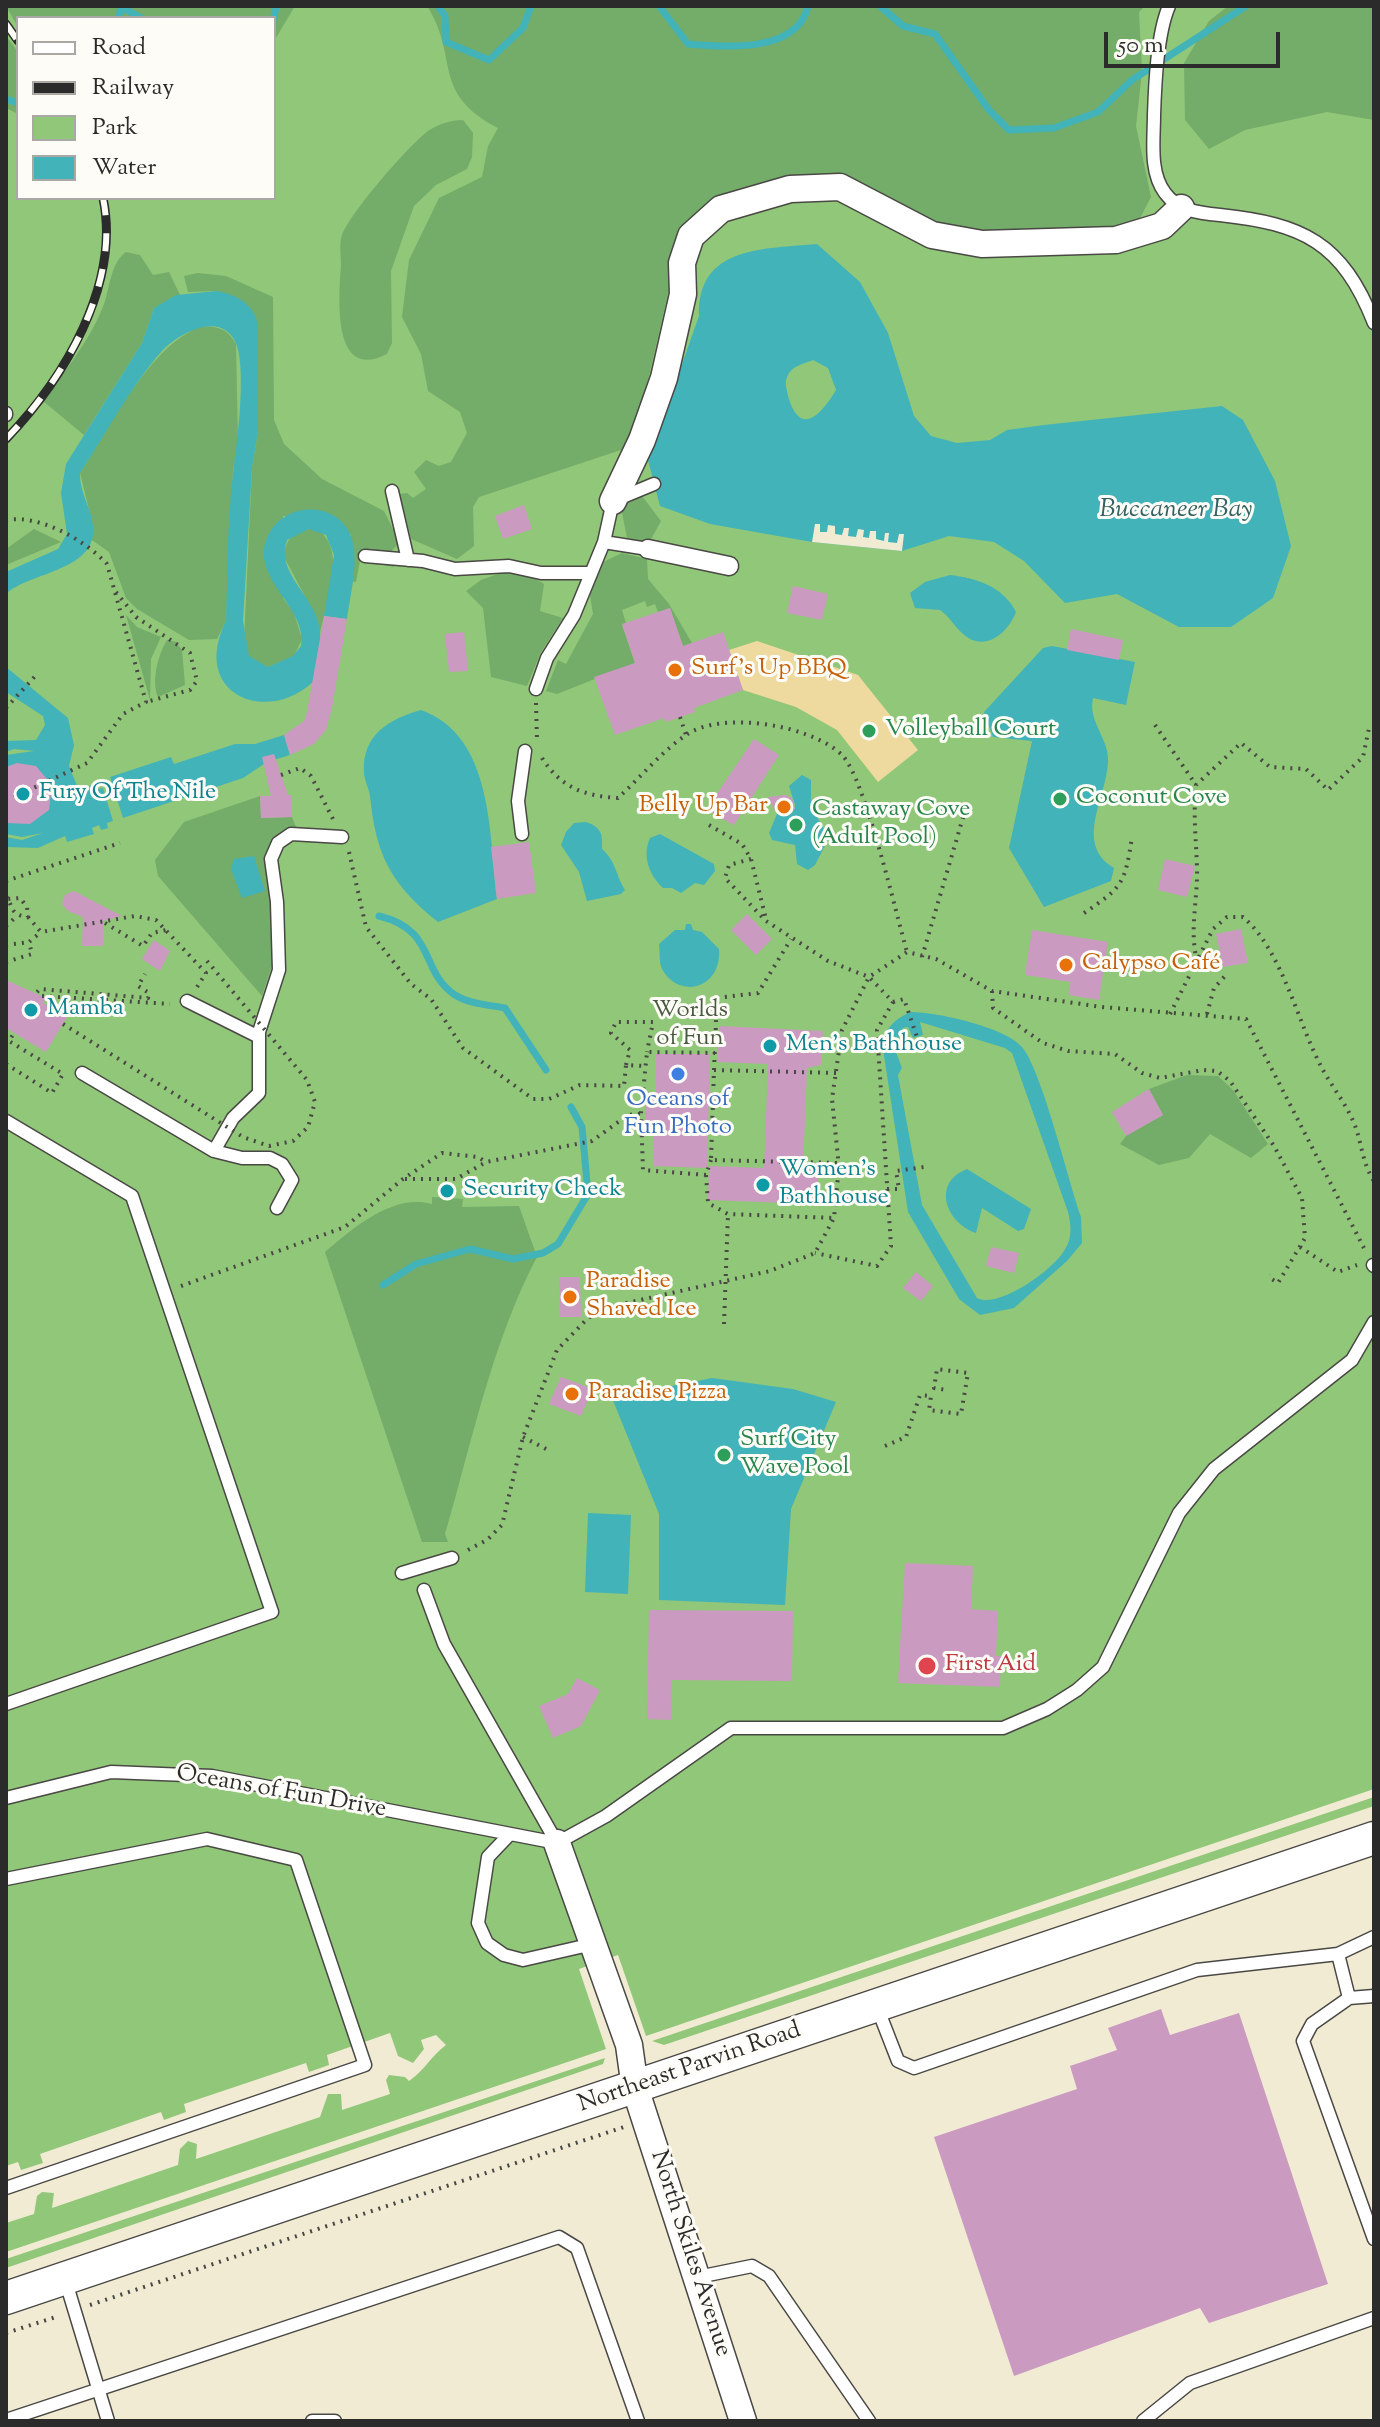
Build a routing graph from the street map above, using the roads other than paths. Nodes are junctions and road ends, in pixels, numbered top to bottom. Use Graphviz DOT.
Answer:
graph roads {
  1 [pos="1169,6"];
  2 [pos="1181,208"];
  3 [pos="1374,323"];
  4 [pos="654,484"];
  5 [pos="392,491"];
  6 [pos="613,501"];
  7 [pos="604,542"];
  8 [pos="648,549"];
  9 [pos="365,556"];
  10 [pos="408,560"];
  11 [pos="729,566"];
  12 [pos="589,573"];
  13 [pos="536,689"];
  14 [pos="525,751"];
  15 [pos="522,834"];
  16 [pos="342,837"];
  17 [pos="187,1001"];
  18 [pos="259,1037"];
  19 [pos="82,1073"];
  20 [pos="6,1121"];
  21 [pos="214,1151"];
  22 [pos="277,1208"];
  23 [pos="1374,1322"];
  24 [pos="452,1558"];
  25 [pos="402,1573"];
  26 [pos="424,1590"];
  27 [pos="6,1704"];
  28 [pos="6,1798"];
  29 [pos="508,1836"];
  30 [pos="1374,1838"];
  31 [pos="557,1843"];
  32 [pos="6,1879"];
  33 [pos="1374,1937"];
  34 [pos="593,1944"];
  35 [pos="1338,1954"];
  36 [pos="1374,1996"];
  37 [pos="1349,1998"];
  38 [pos="877,2007"];
  39 [pos="635,2088"];
  40 [pos="6,2188"];
  41 [pos="1374,2239"];
  42 [pos="698,2277"];
  43 [pos="65,2279"];
  44 [pos="6,2298"];
  45 [pos="1374,2318"];
  46 [pos="97,2389"];
  47 [pos="6,2420"];
  48 [pos="108,2421"];
  49 [pos="312,2421"];
  50 [pos="335,2421"];
  51 [pos="638,2421"];
  52 [pos="743,2421"];
  53 [pos="869,2421"];
  54 [pos="1143,2421"];
  1 -- 2 [label="lane"];
  2 -- 3 [label="lane"];
  2 -- 6 [label="street"];
  4 -- 6 [label="lane"];
  5 -- 10 [label="lane"];
  6 -- 7 [label="lane"];
  7 -- 8 [label="lane"];
  7 -- 12 [label="lane"];
  8 -- 11 [label="street"];
  9 -- 10 [label="lane"];
  10 -- 12 [label="lane"];
  12 -- 13 [label="lane"];
  14 -- 15 [label="lane"];
  16 -- 18 [label="lane"];
  17 -- 18 [label="lane"];
  18 -- 21 [label="lane"];
  19 -- 21 [label="lane"];
  20 -- 27 [label="lane"];
  21 -- 22 [label="lane"];
  23 -- 31 [label="lane"];
  24 -- 25 [label="lane"];
  26 -- 31 [label="lane"];
  28 -- 29 [label="lane, Oceans of Fun Drive"];
  29 -- 31 [label="lane, Oceans of Fun Drive"];
  29 -- 34 [label="lane"];
  30 -- 38 [label="street, Northeast Parvin Road"];
  31 -- 34 [label="street"];
  32 -- 40 [label="lane"];
  33 -- 35 [label="lane"];
  34 -- 39 [label="street"];
  35 -- 37 [label="lane"];
  35 -- 38 [label="lane"];
  36 -- 37 [label="lane"];
  37 -- 41 [label="lane"];
  38 -- 39 [label="street, Northeast Parvin Road"];
  39 -- 42 [label="street, North Skiles Avenue"];
  39 -- 43 [label="street, Northeast Parvin Road"];
  42 -- 52 [label="street, North Skiles Avenue"];
  42 -- 53 [label="lane"];
  43 -- 44 [label="street, Northeast Parvin Road"];
  43 -- 46 [label="lane"];
  45 -- 54 [label="lane"];
  46 -- 47 [label="lane"];
  46 -- 48 [label="lane"];
  46 -- 51 [label="lane"];
  49 -- 50 [label="lane"];
}
